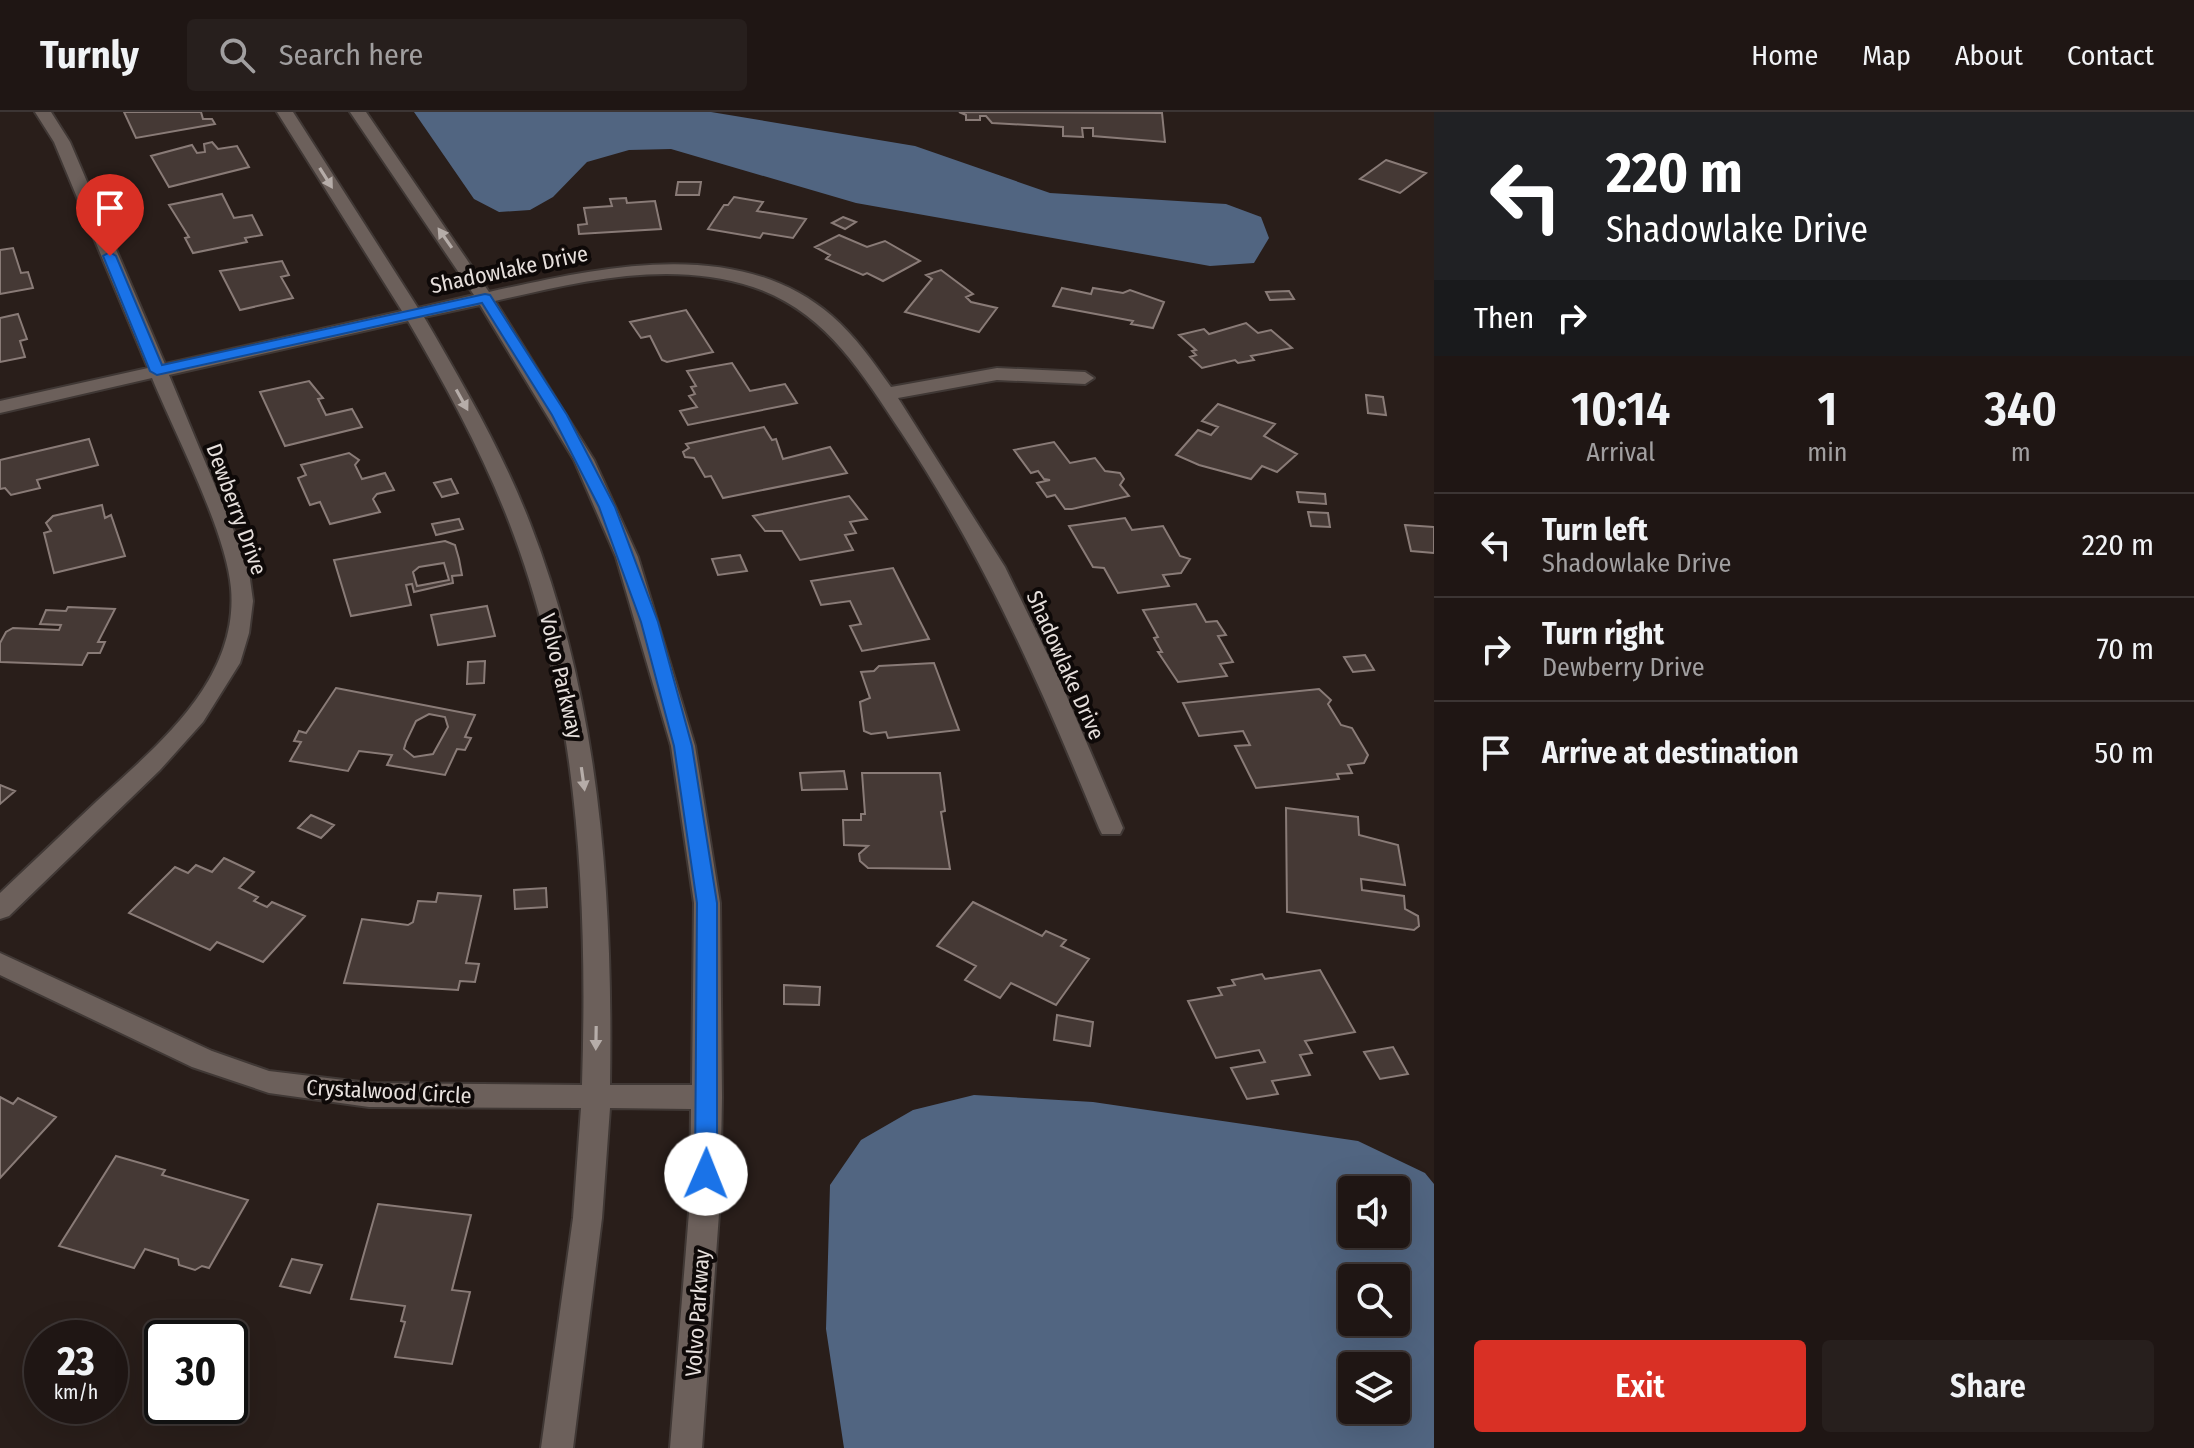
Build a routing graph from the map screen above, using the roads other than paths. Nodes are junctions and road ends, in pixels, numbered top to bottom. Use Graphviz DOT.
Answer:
graph roads {
  1 [pos="43,112"];
  2 [pos="285,112"];
  3 [pos="358,112"];
  4 [pos="485,298"];
  5 [pos="410,315"];
  6 [pos="157,371"];
  7 [pos="1085,378"];
  8 [pos="886,394"];
  9 [pos="0,407"];
  10 [pos="1111,828"];
  11 [pos="0,909"];
  12 [pos="0,963"];
  13 [pos="596,1096"];
  14 [pos="708,1097"];
  15 [pos="557,1448"];
  16 [pos="686,1448"];
  1 -- 6 [label="street, Dewberry Drive"];
  2 -- 5 [label="street, Volvo Parkway, one-way"];
  4 -- 3 [label="street, Volvo Parkway, one-way"];
  4 -- 5 [label="street, Shadowlake Drive"];
  4 -- 8 [label="street, Shadowlake Drive"];
  4 -- 14 [label="street, Volvo Parkway"];
  5 -- 6 [label="street, Shadowlake Drive"];
  5 -- 13 [label="street, Volvo Parkway, one-way"];
  6 -- 9 [label="street, Shadowlake Drive"];
  6 -- 11 [label="street, Dewberry Drive"];
  7 -- 8 [label="street"];
  8 -- 10 [label="street, Shadowlake Drive"];
  12 -- 13 [label="street, Crystalwood Circle"];
  13 -- 14 [label="street, Crystalwood Circle"];
  13 -- 15 [label="street, Volvo Parkway"];
  14 -- 16 [label="street, Volvo Parkway"];
}
